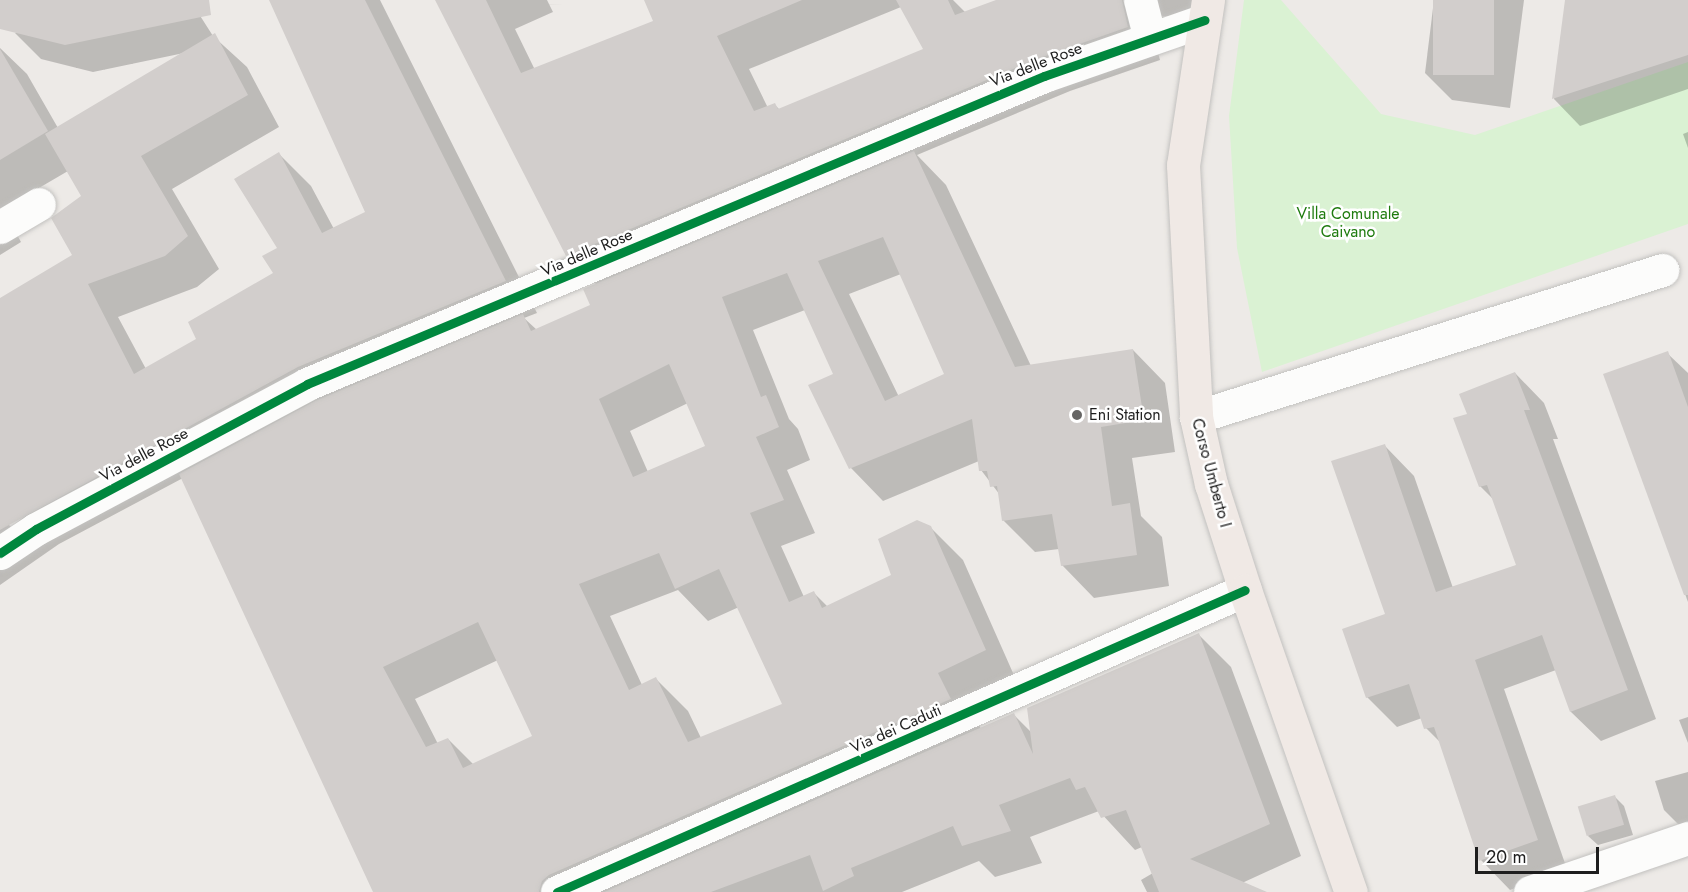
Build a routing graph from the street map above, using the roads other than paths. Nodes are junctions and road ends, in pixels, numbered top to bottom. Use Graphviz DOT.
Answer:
graph roads {
  1 [pos="1140,0"];
  2 [pos="1206,10"];
  3 [pos="1150,39"];
  4 [pos="39,204"];
  5 [pos="0,227"];
  6 [pos="1662,270"];
  7 [pos="1196,417"];
  8 [pos="0,553"];
  9 [pos="1245,590"];
  10 [pos="1688,838"];
  11 [pos="557,892"];
  12 [pos="1352,892"];
  13 [pos="1530,892"];
  1 -- 3 [label="street"];
  2 -- 3 [label="street, Via delle Rose"];
  2 -- 7 [label="main road, Corso Umberto I"];
  3 -- 8 [label="street, Via delle Rose"];
  4 -- 5 [label="street"];
  6 -- 7 [label="street"];
  7 -- 9 [label="main road, Corso Umberto I"];
  9 -- 11 [label="street, Via dei Caduti"];
  9 -- 12 [label="main road, Corso Umberto I"];
  10 -- 13 [label="street"];
}
